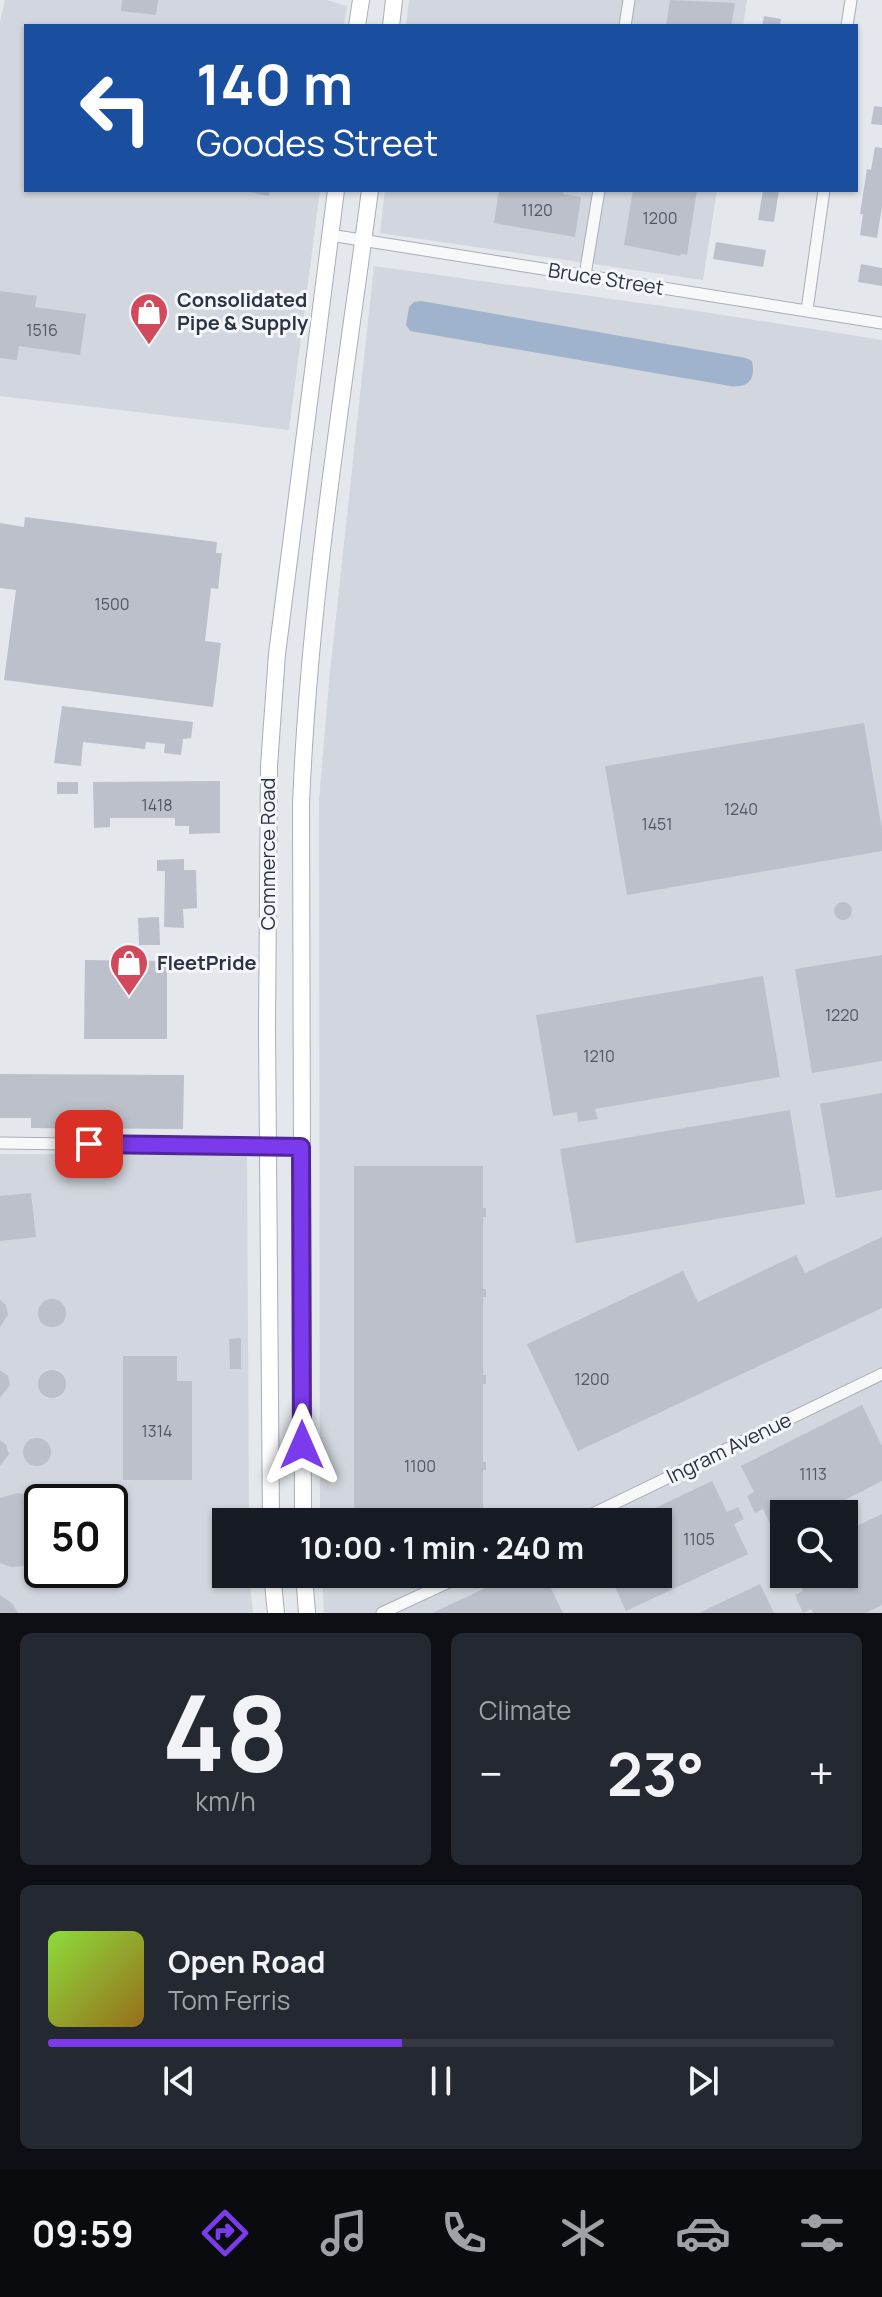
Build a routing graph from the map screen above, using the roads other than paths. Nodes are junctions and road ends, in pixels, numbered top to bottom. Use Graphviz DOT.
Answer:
graph roads {
  1 [pos="361,0"];
  2 [pos="394,0"];
  3 [pos="629,0"];
  4 [pos="851,0"];
  5 [pos="357,24"];
  6 [pos="391,24"];
  7 [pos="625,24"];
  8 [pos="847,24"];
  9 [pos="336,192"];
  10 [pos="370,192"];
  11 [pos="599,192"];
  12 [pos="824,192"];
  13 [pos="330,235"];
  14 [pos="363,240"];
  15 [pos="585,275"];
  16 [pos="807,310"];
  17 [pos="882,323"];
  18 [pos="0,1143"];
  19 [pos="268,1146"];
  20 [pos="301,1147"];
  21 [pos="882,1374"];
  22 [pos="271,1508"];
  23 [pos="303,1508"];
  24 [pos="605,1508"];
  25 [pos="273,1588"];
  26 [pos="305,1588"];
  27 [pos="436,1588"];
  28 [pos="276,1613"];
  29 [pos="307,1613"];
  30 [pos="382,1613"];
  1 -- 5 [label="main road"];
  2 -- 6 [label="main road"];
  3 -- 7 [label="street"];
  4 -- 8 [label="street"];
  9 -- 13 [label="main road, Commerce Road"];
  10 -- 14 [label="main road, Commerce Road"];
  11 -- 15 [label="street"];
  12 -- 16 [label="street"];
  13 -- 14 [label="street, Bruce Street"];
  13 -- 19 [label="main road, Commerce Road"];
  14 -- 15 [label="street, Bruce Street"];
  14 -- 20 [label="main road, Commerce Road"];
  15 -- 16 [label="street, Bruce Street"];
  16 -- 17 [label="street, Bruce Street"];
  18 -- 19 [label="street"];
  19 -- 20 [label="street"];
  19 -- 22 [label="main road, Commerce Road"];
  20 -- 23 [label="main road, Commerce Road"];
  21 -- 24 [label="street, Ingram Avenue"];
  25 -- 28 [label="main road"];
  26 -- 29 [label="main road"];
  27 -- 30 [label="street"];
}
